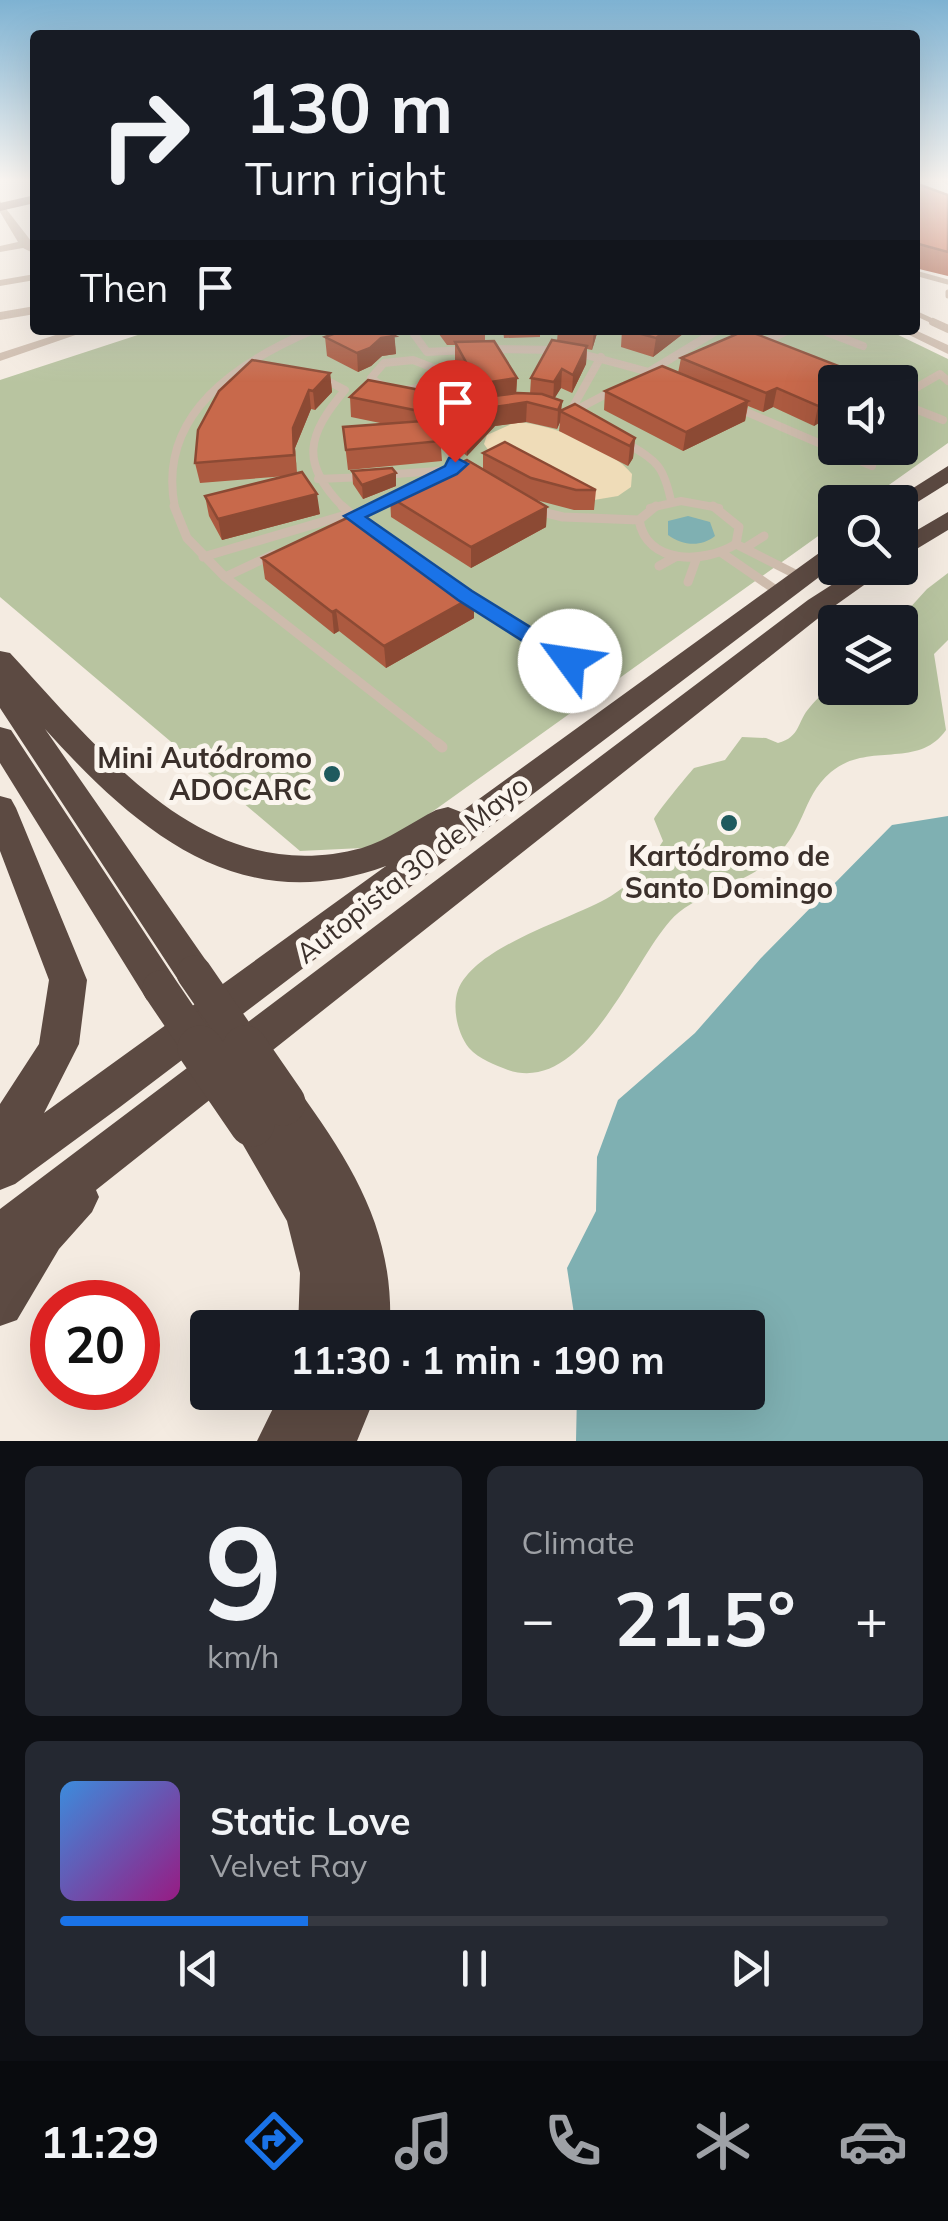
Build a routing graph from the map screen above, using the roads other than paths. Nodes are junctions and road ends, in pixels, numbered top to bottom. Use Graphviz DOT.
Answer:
graph roads {
  1 [pos="920,274"];
  2 [pos="30,278"];
  3 [pos="0,282"];
  4 [pos="948,282"];
  5 [pos="30,311"];
  6 [pos="0,316"];
  7 [pos="920,317"];
  8 [pos="948,331"];
  9 [pos="68,335"];
  10 [pos="301,335"];
  11 [pos="414,335"];
  12 [pos="709,335"];
  13 [pos="779,335"];
  14 [pos="833,335"];
  15 [pos="915,335"];
  16 [pos="744,340"];
  17 [pos="928,341"];
  18 [pos="757,346"];
  19 [pos="862,346"];
  20 [pos="947,348"];
  21 [pos="774,352"];
  22 [pos="0,357"];
  23 [pos="601,357"];
  24 [pos="245,362"];
  25 [pos="273,368"];
  26 [pos="651,371"];
  27 [pos="944,372"];
  28 [pos="311,376"];
  29 [pos="669,379"];
  30 [pos="634,380"];
  31 [pos="948,380"];
  32 [pos="426,387"];
  33 [pos="618,388"];
  34 [pos="918,389"];
  35 [pos="441,396"];
  36 [pos="724,402"];
  37 [pos="456,404"];
  38 [pos="557,409"];
  39 [pos="918,409"];
  40 [pos="568,414"];
  41 [pos="942,420"];
  42 [pos="582,422"];
  43 [pos="614,437"];
  44 [pos="818,442"];
  45 [pos="455,467"];
  46 [pos="948,472"];
  47 [pos="474,474"];
  48 [pos="318,478"];
  49 [pos="918,493"];
  50 [pos="671,501"];
  51 [pos="533,508"];
  52 [pos="351,515"];
  53 [pos="948,519"];
  54 [pos="638,520"];
  55 [pos="764,536"];
  56 [pos="918,539"];
  57 [pos="300,542"];
  58 [pos="741,546"];
  59 [pos="282,550"];
  60 [pos="722,554"];
  61 [pos="677,556"];
  62 [pos="203,557"];
  63 [pos="697,558"];
  64 [pos="818,565"];
  65 [pos="660,566"];
  66 [pos="225,577"];
  67 [pos="688,582"];
  68 [pos="791,585"];
  69 [pos="849,585"];
  70 [pos="0,660"];
  71 [pos="570,661"];
  72 [pos="0,685"];
  73 [pos="0,738"];
  74 [pos="442,747"];
  75 [pos="514,787"];
  76 [pos="0,808"];
  77 [pos="177,981"];
  78 [pos="268,1114"];
  79 [pos="143,1128"];
  80 [pos="0,1134"];
  81 [pos="0,1169"];
  82 [pos="0,1237"];
  83 [pos="0,1302"];
  84 [pos="322,1310"];
  85 [pos="366,1310"];
  86 [pos="298,1410"];
  87 [pos="345,1410"];
  88 [pos="282,1441"];
  89 [pos="331,1441"];
  1 -- 4 [label="lane"];
  2 -- 3 [label="street"];
  5 -- 6 [label="street"];
  7 -- 8 [label="lane"];
  8 -- 17 [label="lane"];
  9 -- 22 [label="street"];
  10 -- 24 [label="lane"];
  11 -- 23 [label="lane"];
  12 -- 26 [label="lane"];
  13 -- 18 [label="lane"];
  14 -- 19 [label="lane"];
  15 -- 17 [label="street"];
  16 -- 18 [label="lane"];
  17 -- 20 [label="street"];
  18 -- 21 [label="lane"];
  23 -- 26 [label="lane"];
  23 -- 40 [label="lane"];
  24 -- 25 [label="lane"];
  24 -- 62 [label="lane"];
  26 -- 29 [label="lane"];
  26 -- 30 [label="lane"];
  27 -- 31 [label="lane"];
  27 -- 34 [label="lane"];
  28 -- 48 [label="lane"];
  32 -- 32 [label="lane"];
  32 -- 35 [label="lane"];
  33 -- 40 [label="lane"];
  36 -- 44 [label="lane"];
  37 -- 45 [label="lane"];
  38 -- 40 [label="lane"];
  39 -- 41 [label="lane"];
  40 -- 42 [label="lane"];
  43 -- 50 [label="lane"];
  45 -- 47 [label="lane"];
  45 -- 48 [label="lane"];
  45 -- 52 [label="lane"];
  46 -- 49 [label="highway"];
  48 -- 52 [label="lane"];
  50 -- 54 [label="lane"];
  50 -- 58 [label="lane"];
  51 -- 54 [label="lane"];
  52 -- 57 [label="lane"];
  52 -- 62 [label="lane"];
  52 -- 71 [label="lane"];
  53 -- 56 [label="highway"];
  54 -- 61 [label="lane"];
  55 -- 58 [label="lane"];
  58 -- 60 [label="lane"];
  58 -- 68 [label="lane"];
  59 -- 66 [label="lane"];
  60 -- 63 [label="lane"];
  60 -- 68 [label="lane"];
  61 -- 63 [label="lane"];
  61 -- 65 [label="lane"];
  62 -- 66 [label="lane"];
  63 -- 67 [label="lane"];
  64 -- 68 [label="highway, Autopista 30 de Mayo"];
  66 -- 74 [label="lane"];
  68 -- 75 [label="highway, Autopista 30 de Mayo"];
  69 -- 79 [label="highway, Autopista 30 de Mayo"];
  70 -- 75 [label="highway"];
  72 -- 77 [label="highway"];
  73 -- 77 [label="highway"];
  75 -- 81 [label="highway, Autopista 30 de Mayo"];
  76 -- 80 [label="highway"];
  77 -- 78 [label="highway, bridge"];
  78 -- 84 [label="highway"];
  78 -- 85 [label="highway"];
  79 -- 82 [label="highway, Autopista 30 de Mayo"];
  79 -- 83 [label="highway"];
  86 -- 88 [label="highway"];
  87 -- 89 [label="highway"];
}
